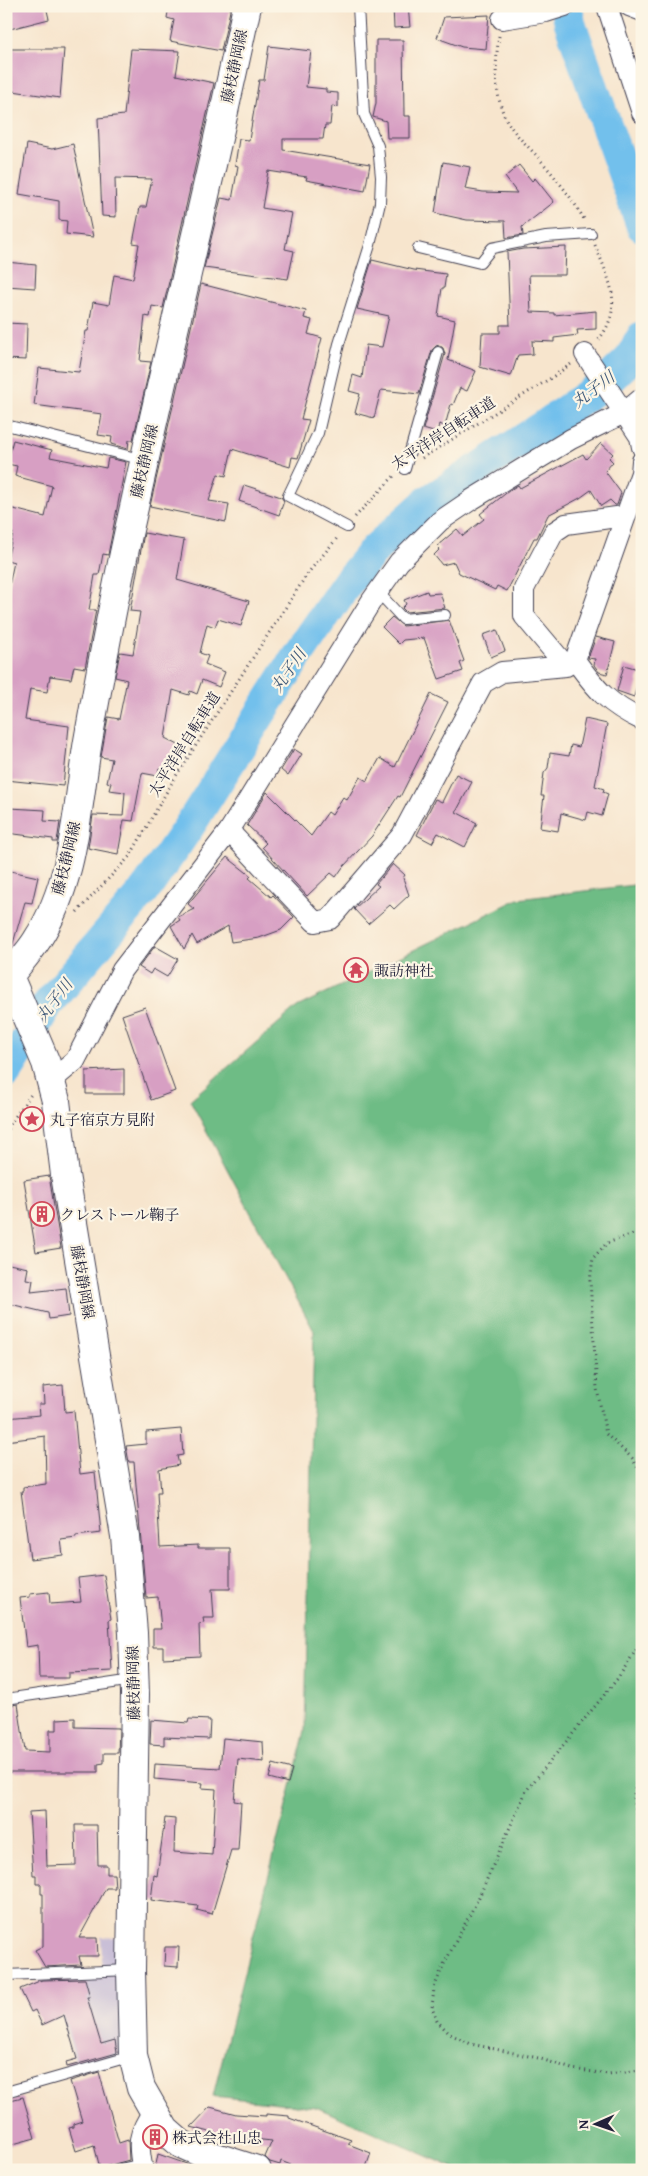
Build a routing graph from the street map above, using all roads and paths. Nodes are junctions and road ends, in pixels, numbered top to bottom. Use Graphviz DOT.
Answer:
graph roads {
  1 [pos="247,6"];
  2 [pos="358,6"];
  3 [pos="607,6"];
  4 [pos="629,6"];
  5 [pos="555,9"];
  6 [pos="642,11"];
  7 [pos="502,19"];
  8 [pos="642,113"];
  9 [pos="591,234"];
  10 [pos="418,248"];
  11 [pos="438,352"];
  12 [pos="588,358"];
  13 [pos="642,398"];
  14 [pos="622,410"];
  15 [pos="6,425"];
  16 [pos="642,447"];
  17 [pos="145,460"];
  18 [pos="642,461"];
  19 [pos="405,469"];
  20 [pos="624,516"];
  21 [pos="347,527"];
  22 [pos="378,592"];
  23 [pos="444,615"];
  24 [pos="570,663"];
  25 [pos="642,720"];
  26 [pos="229,831"];
  27 [pos="71,919"];
  28 [pos="7,977"];
  29 [pos="49,1072"];
  30 [pos="6,1140"];
  31 [pos="642,1231"];
  32 [pos="642,1475"];
  33 [pos="642,1631"];
  34 [pos="134,1680"];
  35 [pos="6,1699"];
  36 [pos="642,1754"];
  37 [pos="642,1829"];
  38 [pos="131,1970"];
  39 [pos="6,1975"];
  40 [pos="133,2056"];
  41 [pos="642,2070"];
  42 [pos="6,2092"];
  43 [pos="154,2110"];
  44 [pos="143,2167"];
  45 [pos="116,2170"];
  46 [pos="257,2170"];
  1 -- 17 [label="main road, 藤枝静岡線"];
  2 -- 21 [label="lane"];
  3 -- 8 [label="street"];
  4 -- 6 [label="street"];
  5 -- 7 [label="street"];
  7 -- 9 [label="path, 太平洋岸自転車道"];
  9 -- 10 [label="lane"];
  9 -- 12 [label="path, 太平洋岸自転車道"];
  11 -- 19 [label="lane"];
  12 -- 14 [label="street"];
  12 -- 19 [label="path, 太平洋岸自転車道"];
  13 -- 14 [label="street"];
  14 -- 16 [label="street"];
  14 -- 22 [label="street"];
  15 -- 17 [label="lane"];
  17 -- 28 [label="main road, 藤枝静岡線"];
  18 -- 20 [label="street"];
  19 -- 21 [label="path, 太平洋岸自転車道"];
  20 -- 24 [label="street"];
  20 -- 24 [label="street"];
  21 -- 27 [label="path, 太平洋岸自転車道"];
  22 -- 23 [label="lane"];
  22 -- 26 [label="street"];
  24 -- 25 [label="street"];
  24 -- 26 [label="street"];
  26 -- 29 [label="street"];
  28 -- 29 [label="main road, 藤枝静岡線"];
  29 -- 30 [label="path"];
  29 -- 34 [label="main road, 藤枝静岡線"];
  31 -- 32 [label="path"];
  33 -- 41 [label="path"];
  34 -- 35 [label="lane"];
  34 -- 38 [label="main road, 藤枝静岡線"];
  36 -- 37 [label="path"];
  38 -- 39 [label="lane"];
  38 -- 40 [label="main road, 藤枝静岡線"];
  40 -- 42 [label="lane"];
  40 -- 43 [label="main road, 藤枝静岡線"];
  43 -- 44 [label="street"];
  43 -- 46 [label="main road, 藤枝静岡線"];
  44 -- 45 [label="lane"];
}
